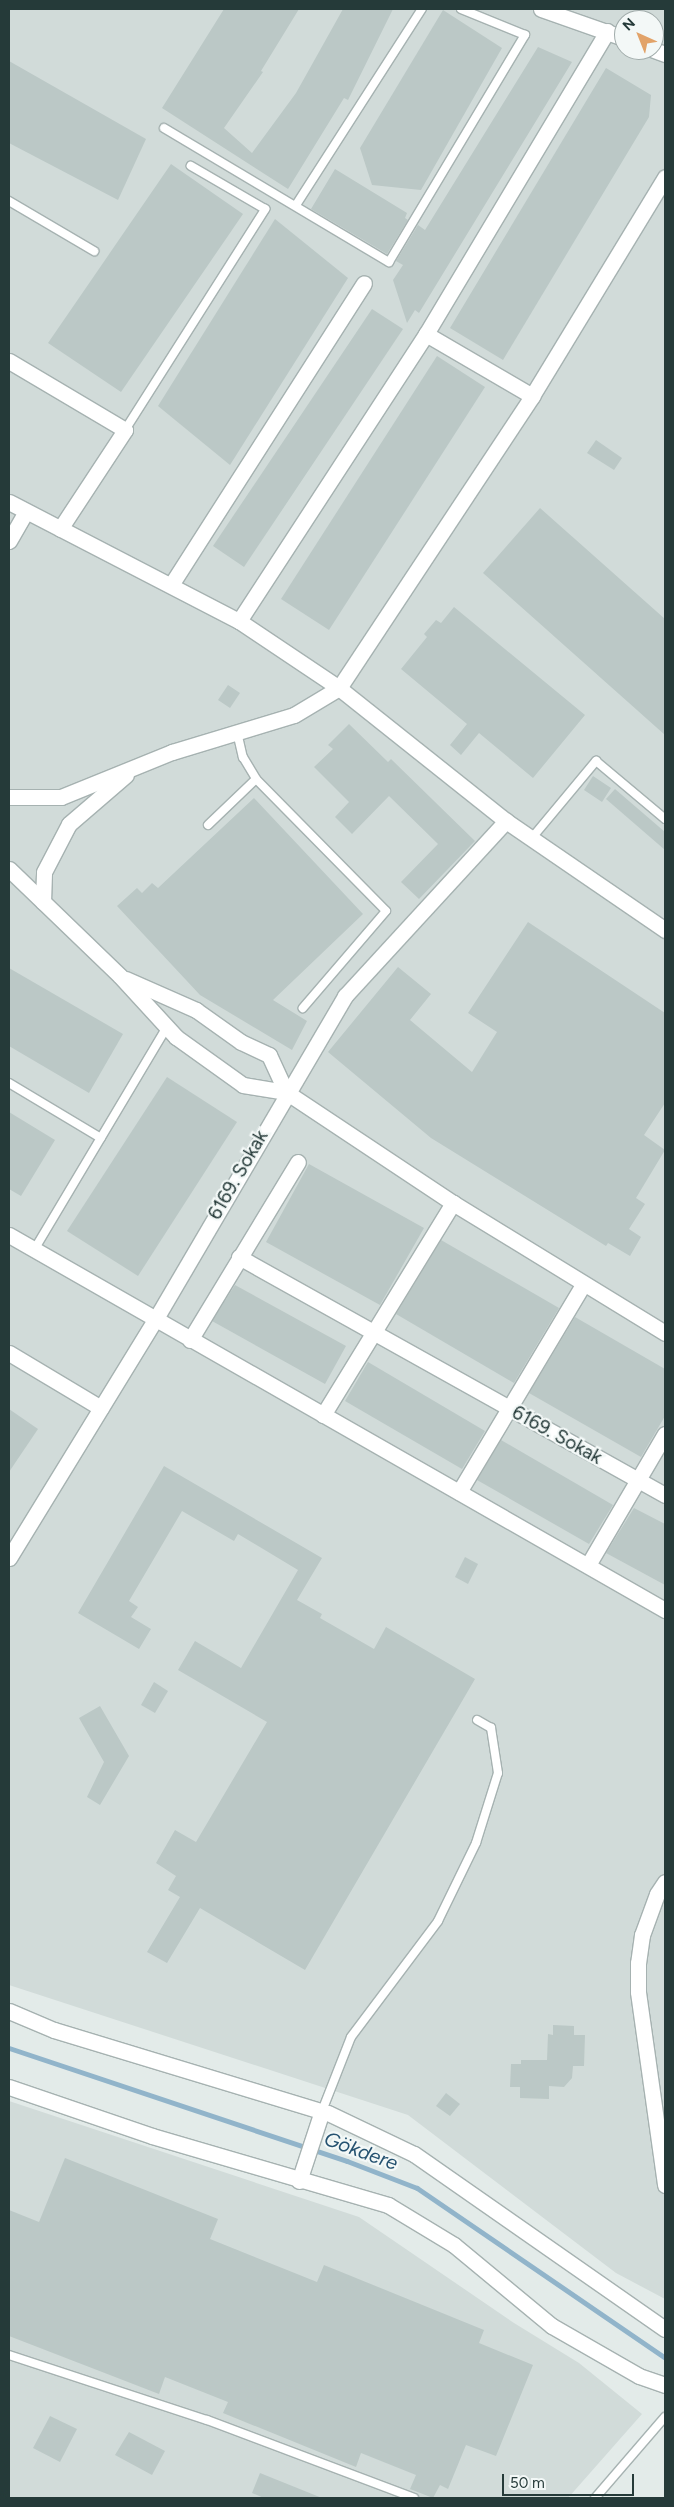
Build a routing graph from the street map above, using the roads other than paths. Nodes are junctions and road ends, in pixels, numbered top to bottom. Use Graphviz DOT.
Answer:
graph roads {
  1 [pos="422,9"];
  2 [pos="461,9"];
  3 [pos="541,9"];
  4 [pos="607,31"];
  5 [pos="614,34"];
  6 [pos="164,128"];
  7 [pos="190,166"];
  8 [pos="665,177"];
  9 [pos="9,201"];
  10 [pos="296,205"];
  11 [pos="94,251"];
  12 [pos="364,283"];
  13 [pos="426,334"];
  14 [pos="9,361"];
  15 [pos="532,396"];
  16 [pos="125,430"];
  17 [pos="9,502"];
  18 [pos="26,512"];
  19 [pos="60,529"];
  20 [pos="9,541"];
  21 [pos="171,585"];
  22 [pos="239,621"];
  23 [pos="339,688"];
  24 [pos="237,732"];
  25 [pos="136,767"];
  26 [pos="256,779"];
  27 [pos="9,797"];
  28 [pos="665,819"];
  29 [pos="506,821"];
  30 [pos="208,825"];
  31 [pos="531,839"];
  32 [pos="9,869"];
  33 [pos="43,902"];
  34 [pos="665,930"];
  35 [pos="120,976"];
  36 [pos="304,1008"];
  37 [pos="168,1028"];
  38 [pos="9,1083"];
  39 [pos="286,1092"];
  40 [pos="101,1138"];
  41 [pos="298,1162"];
  42 [pos="453,1203"];
  43 [pos="9,1235"];
  44 [pos="34,1250"];
  45 [pos="239,1257"];
  46 [pos="582,1285"];
  47 [pos="154,1320"];
  48 [pos="374,1332"];
  49 [pos="665,1333"];
  50 [pos="190,1340"];
  51 [pos="9,1353"];
  52 [pos="508,1407"];
  53 [pos="101,1408"];
  54 [pos="323,1415"];
  55 [pos="665,1434"];
  56 [pos="638,1480"];
  57 [pos="459,1492"];
  58 [pos="665,1495"];
  59 [pos="9,1558"];
  60 [pos="588,1565"];
  61 [pos="665,1610"];
  62 [pos="477,1720"];
  63 [pos="665,1882"];
  64 [pos="9,2011"];
  65 [pos="9,2087"];
  66 [pos="322,2112"];
  67 [pos="299,2181"];
  68 [pos="665,2185"];
  69 [pos="665,2329"];
  70 [pos="9,2355"];
  71 [pos="665,2385"];
  72 [pos="665,2417"];
  73 [pos="414,2498"];
  74 [pos="595,2498"];
  1 -- 10 [label="lane"];
  2 -- 10 [label="lane"];
  3 -- 4 [label="street"];
  4 -- 5 [label="street"];
  4 -- 13 [label="street"];
  6 -- 10 [label="lane"];
  7 -- 16 [label="lane"];
  8 -- 15 [label="street"];
  9 -- 11 [label="lane"];
  12 -- 21 [label="street"];
  13 -- 15 [label="street"];
  13 -- 22 [label="street"];
  14 -- 16 [label="street"];
  15 -- 23 [label="street"];
  16 -- 19 [label="street"];
  17 -- 18 [label="street"];
  18 -- 19 [label="street"];
  18 -- 20 [label="street"];
  19 -- 21 [label="street"];
  21 -- 22 [label="street"];
  22 -- 23 [label="street"];
  23 -- 24 [label="street"];
  23 -- 29 [label="street"];
  24 -- 25 [label="street"];
  24 -- 26 [label="lane"];
  25 -- 27 [label="street"];
  25 -- 33 [label="street"];
  26 -- 30 [label="lane"];
  26 -- 36 [label="lane"];
  28 -- 31 [label="lane"];
  29 -- 31 [label="street"];
  29 -- 39 [label="street, 6169. Sokak"];
  31 -- 34 [label="street"];
  32 -- 33 [label="street"];
  33 -- 35 [label="street"];
  35 -- 37 [label="street"];
  35 -- 39 [label="street"];
  37 -- 39 [label="street"];
  37 -- 40 [label="lane"];
  38 -- 40 [label="lane"];
  39 -- 42 [label="street"];
  39 -- 47 [label="street, 6169. Sokak"];
  40 -- 44 [label="lane"];
  41 -- 45 [label="street"];
  42 -- 46 [label="street"];
  42 -- 48 [label="street"];
  43 -- 44 [label="street"];
  44 -- 47 [label="street"];
  45 -- 48 [label="street, 6169. Sokak"];
  45 -- 50 [label="street"];
  46 -- 49 [label="street"];
  46 -- 52 [label="street"];
  47 -- 50 [label="street"];
  47 -- 53 [label="street, 6169. Sokak"];
  48 -- 52 [label="street, 6169. Sokak"];
  48 -- 54 [label="street"];
  50 -- 54 [label="street"];
  51 -- 53 [label="street"];
  52 -- 56 [label="street, 6169. Sokak"];
  52 -- 57 [label="street"];
  53 -- 59 [label="street, 6169. Sokak"];
  54 -- 57 [label="street"];
  55 -- 56 [label="street"];
  56 -- 58 [label="street, 6169. Sokak"];
  56 -- 60 [label="street"];
  57 -- 60 [label="street"];
  60 -- 61 [label="street"];
  62 -- 66 [label="lane"];
  63 -- 68 [label="street"];
  64 -- 66 [label="street"];
  65 -- 67 [label="street"];
  66 -- 67 [label="street"];
  66 -- 69 [label="street"];
  67 -- 71 [label="street"];
  70 -- 73 [label="lane"];
  72 -- 74 [label="lane"];
}
